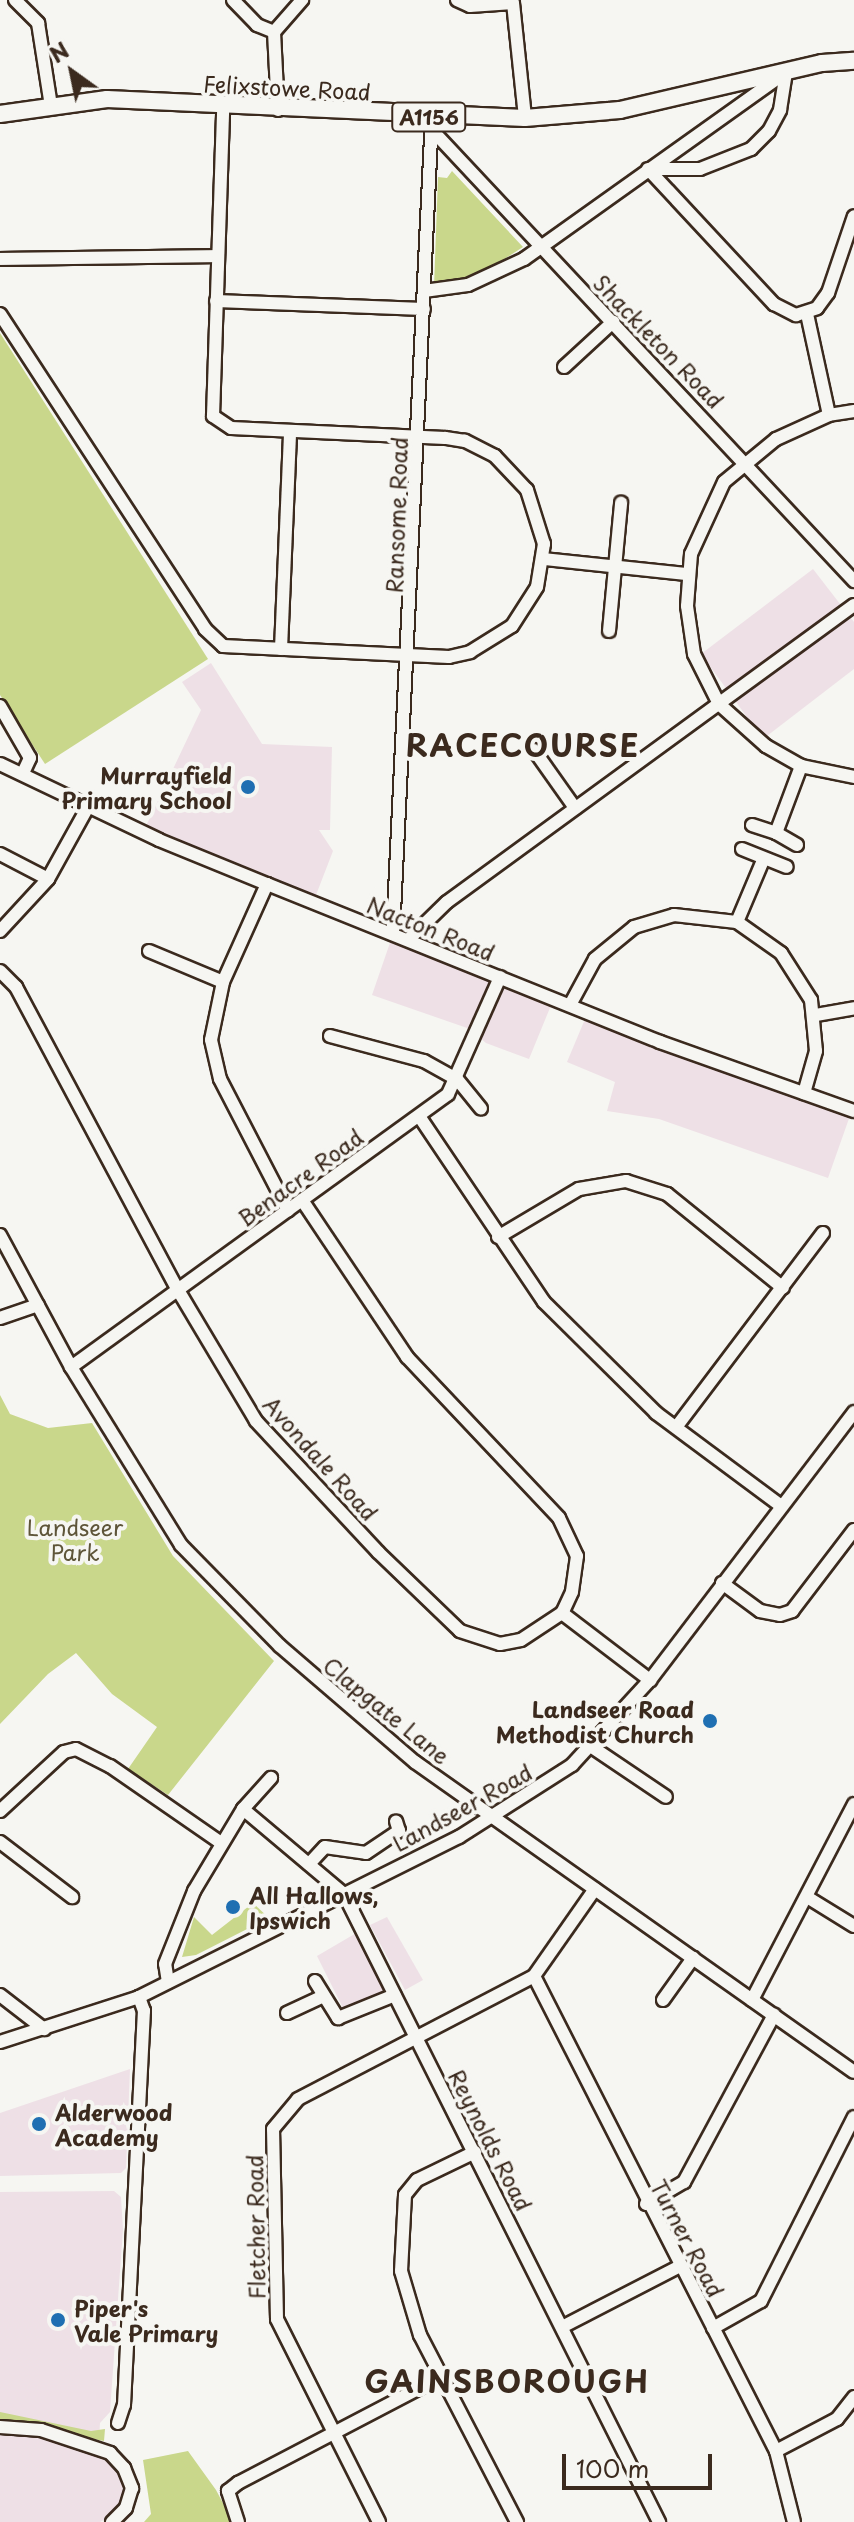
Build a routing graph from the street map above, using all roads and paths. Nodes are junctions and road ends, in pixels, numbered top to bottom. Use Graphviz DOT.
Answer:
graph roads {
  1 [pos="15,0"];
  2 [pos="233,0"];
  3 [pos="302,0"];
  4 [pos="457,0"];
  5 [pos="528,0"];
  6 [pos="513,3"];
  7 [pos="274,32"];
  8 [pos="854,61"];
  9 [pos="786,72"];
  10 [pos="51,106"];
  11 [pos="223,107"];
  12 [pos="278,110"];
  13 [pos="0,114"];
  14 [pos="525,118"];
  15 [pos="432,124"];
  16 [pos="648,169"];
  17 [pos="854,216"];
  18 [pos="542,247"];
  19 [pos="849,247"];
  20 [pos="217,256"];
  21 [pos="0,259"];
  22 [pos="424,291"];
  23 [pos="216,301"];
  24 [pos="424,309"];
  25 [pos="0,314"];
  26 [pos="807,314"];
  27 [pos="613,322"];
  28 [pos="564,367"];
  29 [pos="854,411"];
  30 [pos="829,415"];
  31 [pos="290,431"];
  32 [pos="419,438"];
  33 [pos="745,460"];
  34 [pos="621,503"];
  35 [pos="544,559"];
  36 [pos="615,566"];
  37 [pos="687,574"];
  38 [pos="854,581"];
  39 [pos="854,597"];
  40 [pos="854,605"];
  41 [pos="609,631"];
  42 [pos="281,649"];
  43 [pos="410,658"];
  44 [pos="719,704"];
  45 [pos="0,706"];
  46 [pos="534,750"];
  47 [pos="0,764"];
  48 [pos="801,766"];
  49 [pos="23,773"];
  50 [pos="854,777"];
  51 [pos="89,805"];
  52 [pos="575,808"];
  53 [pos="752,825"];
  54 [pos="776,833"];
  55 [pos="797,845"];
  56 [pos="742,849"];
  57 [pos="0,854"];
  58 [pos="764,858"];
  59 [pos="787,867"];
  60 [pos="48,879"];
  61 [pos="267,884"];
  62 [pos="397,914"];
  63 [pos="737,922"];
  64 [pos="420,923"];
  65 [pos="0,931"];
  66 [pos="393,934"];
  67 [pos="408,940"];
  68 [pos="149,951"];
  69 [pos="0,971"];
  70 [pos="500,977"];
  71 [pos="223,982"];
  72 [pos="570,1005"];
  73 [pos="854,1008"];
  74 [pos="816,1015"];
  75 [pos="330,1036"];
  76 [pos="457,1079"];
  77 [pos="804,1093"];
  78 [pos="481,1109"];
  79 [pos="854,1111"];
  80 [pos="419,1116"];
  81 [pos="302,1200"];
  82 [pos="288,1210"];
  83 [pos="823,1233"];
  84 [pos="0,1235"];
  85 [pos="498,1237"];
  86 [pos="783,1288"];
  87 [pos="178,1290"];
  88 [pos="38,1305"];
  89 [pos="0,1318"];
  90 [pos="71,1367"];
  91 [pos="854,1412"];
  92 [pos="677,1426"];
  93 [pos="781,1506"];
  94 [pos="854,1530"];
  95 [pos="722,1583"];
  96 [pos="562,1613"];
  97 [pos="650,1680"];
  98 [pos="592,1747"];
  99 [pos="271,1778"];
  100 [pos="666,1797"];
  101 [pos="854,1804"];
  102 [pos="243,1809"];
  103 [pos="0,1811"];
  104 [pos="495,1817"];
  105 [pos="413,1825"];
  106 [pos="0,1842"];
  107 [pos="221,1843"];
  108 [pos="309,1864"];
  109 [pos="595,1889"];
  110 [pos="344,1894"];
  111 [pos="72,1897"];
  112 [pos="807,1897"];
  113 [pos="854,1926"];
  114 [pos="693,1958"];
  115 [pos="534,1976"];
  116 [pos="315,1981"];
  117 [pos="168,1982"];
  118 [pos="0,1995"];
  119 [pos="395,1995"];
  120 [pos="139,1997"];
  121 [pos="322,1997"];
  122 [pos="663,2000"];
  123 [pos="752,2000"];
  124 [pos="287,2013"];
  125 [pos="774,2015"];
  126 [pos="44,2029"];
  127 [pos="417,2037"];
  128 [pos="0,2042"];
  129 [pos="854,2072"];
  130 [pos="854,2117"];
  131 [pos="475,2152"];
  132 [pos="646,2204"];
  133 [pos="680,2266"];
  134 [pos="562,2327"];
  135 [pos="713,2328"];
  136 [pos="443,2376"];
  137 [pos="854,2397"];
  138 [pos="118,2423"];
  139 [pos="0,2427"];
  140 [pos="335,2433"];
  141 [pos="776,2451"];
  142 [pos="126,2508"];
  143 [pos="112,2522"];
  144 [pos="128,2522"];
  145 [pos="238,2522"];
  146 [pos="379,2522"];
  147 [pos="517,2522"];
  148 [pos="659,2522"];
  149 [pos="794,2522"];
  1 -- 10 [label="street"];
  2 -- 7 [label="street"];
  3 -- 7 [label="street"];
  4 -- 6 [label="street"];
  5 -- 6 [label="street"];
  6 -- 14 [label="street"];
  7 -- 12 [label="street"];
  8 -- 9 [label="main road, Felixstowe Road / A1156"];
  9 -- 14 [label="main road, Felixstowe Road / A1156"];
  9 -- 16 [label="street"];
  9 -- 16 [label="street"];
  10 -- 11 [label="main road, Felixstowe Road / A1156"];
  10 -- 13 [label="main road, Felixstowe Road / A1156"];
  11 -- 12 [label="main road, Felixstowe Road / A1156"];
  11 -- 20 [label="street"];
  12 -- 15 [label="main road, Felixstowe Road / A1156"];
  14 -- 15 [label="main road, Felixstowe Road / A1156"];
  15 -- 18 [label="street, Shackleton Road"];
  15 -- 22 [label="street, Ransome Road"];
  16 -- 18 [label="street"];
  16 -- 26 [label="street"];
  17 -- 19 [label="street"];
  18 -- 22 [label="street"];
  18 -- 27 [label="street, Shackleton Road"];
  19 -- 26 [label="street"];
  20 -- 21 [label="street"];
  20 -- 23 [label="street"];
  22 -- 24 [label="street, Ransome Road"];
  23 -- 24 [label="street"];
  23 -- 31 [label="street"];
  24 -- 32 [label="street, Ransome Road"];
  25 -- 42 [label="street"];
  26 -- 30 [label="street"];
  27 -- 28 [label="street"];
  27 -- 33 [label="street, Shackleton Road"];
  29 -- 30 [label="street"];
  30 -- 33 [label="street"];
  31 -- 32 [label="street"];
  31 -- 42 [label="street"];
  32 -- 35 [label="street"];
  32 -- 43 [label="street, Ransome Road"];
  33 -- 37 [label="street"];
  33 -- 38 [label="street, Shackleton Road"];
  34 -- 36 [label="street"];
  35 -- 36 [label="street"];
  35 -- 43 [label="street"];
  36 -- 37 [label="street"];
  36 -- 41 [label="street"];
  37 -- 44 [label="street"];
  39 -- 40 [label="street"];
  40 -- 44 [label="street"];
  42 -- 43 [label="street"];
  43 -- 62 [label="street, Ransome Road"];
  44 -- 48 [label="street"];
  44 -- 52 [label="street"];
  45 -- 49 [label="street"];
  46 -- 52 [label="street"];
  47 -- 49 [label="street, Nacton Road"];
  48 -- 50 [label="street"];
  48 -- 54 [label="street"];
  49 -- 51 [label="street, Nacton Road"];
  51 -- 60 [label="street"];
  51 -- 61 [label="street, Nacton Road"];
  52 -- 64 [label="street"];
  53 -- 54 [label="street"];
  54 -- 55 [label="street"];
  56 -- 58 [label="street"];
  57 -- 60 [label="street"];
  58 -- 59 [label="street"];
  58 -- 63 [label="street"];
  60 -- 65 [label="street"];
  61 -- 66 [label="street, Nacton Road"];
  61 -- 71 [label="street"];
  62 -- 64 [label="street"];
  62 -- 66 [label="street, Ransome Road"];
  63 -- 72 [label="street"];
  63 -- 74 [label="street"];
  64 -- 67 [label="street"];
  66 -- 67 [label="street, Nacton Road"];
  67 -- 70 [label="street, Nacton Road"];
  68 -- 71 [label="street"];
  69 -- 87 [label="street, Avondale Road"];
  70 -- 72 [label="street, Nacton Road"];
  70 -- 76 [label="street, Benacre Road"];
  71 -- 82 [label="street"];
  72 -- 77 [label="street, Nacton Road"];
  73 -- 74 [label="street"];
  74 -- 77 [label="street"];
  75 -- 76 [label="street"];
  76 -- 78 [label="street"];
  76 -- 80 [label="street, Benacre Road"];
  77 -- 79 [label="street, Nacton Road"];
  80 -- 81 [label="street, Benacre Road"];
  80 -- 85 [label="street"];
  81 -- 82 [label="street, Benacre Road"];
  81 -- 96 [label="street"];
  82 -- 87 [label="street, Benacre Road"];
  83 -- 86 [label="street"];
  84 -- 88 [label="street, Clapgate Lane"];
  85 -- 86 [label="street"];
  85 -- 92 [label="street"];
  86 -- 92 [label="street"];
  87 -- 90 [label="street, Benacre Road"];
  87 -- 96 [label="street, Avondale Road"];
  88 -- 89 [label="street"];
  88 -- 90 [label="street, Clapgate Lane"];
  90 -- 104 [label="street, Clapgate Lane"];
  91 -- 93 [label="street, Landseer Road"];
  92 -- 93 [label="street"];
  93 -- 95 [label="street, Landseer Road"];
  94 -- 95 [label="street"];
  95 -- 97 [label="street, Landseer Road"];
  96 -- 97 [label="street"];
  97 -- 98 [label="street, Landseer Road"];
  98 -- 100 [label="street"];
  98 -- 104 [label="street, Landseer Road"];
  99 -- 102 [label="street"];
  101 -- 112 [label="street"];
  102 -- 107 [label="street"];
  102 -- 108 [label="street, Reynolds Road"];
  103 -- 107 [label="street"];
  104 -- 109 [label="street, Clapgate Lane"];
  104 -- 110 [label="street, Landseer Road"];
  105 -- 108 [label="street"];
  106 -- 111 [label="street"];
  107 -- 117 [label="street"];
  108 -- 110 [label="street, Reynolds Road"];
  109 -- 114 [label="street, Clapgate Lane"];
  109 -- 115 [label="street"];
  110 -- 117 [label="street, Landseer Road"];
  110 -- 119 [label="street, Reynolds Road"];
  112 -- 113 [label="street"];
  112 -- 123 [label="street"];
  114 -- 122 [label="street"];
  114 -- 123 [label="street, Clapgate Lane"];
  115 -- 127 [label="street, Fletcher Road"];
  115 -- 132 [label="street, Turner Road"];
  116 -- 121 [label="street"];
  117 -- 120 [label="street, Landseer Road"];
  118 -- 126 [label="street"];
  119 -- 121 [label="street"];
  119 -- 127 [label="street, Reynolds Road"];
  120 -- 126 [label="street, Landseer Road"];
  120 -- 138 [label="street"];
  121 -- 124 [label="street"];
  123 -- 125 [label="street, Clapgate Lane"];
  125 -- 129 [label="street, Clapgate Lane"];
  125 -- 132 [label="street"];
  126 -- 128 [label="street, Landseer Road"];
  127 -- 131 [label="street, Reynolds Road"];
  127 -- 140 [label="street, Fletcher Road"];
  130 -- 135 [label="street"];
  131 -- 134 [label="street, Reynolds Road"];
  131 -- 136 [label="street"];
  132 -- 133 [label="street, Turner Road"];
  133 -- 134 [label="street"];
  133 -- 135 [label="street, Turner Road"];
  134 -- 148 [label="street, Reynolds Road"];
  135 -- 141 [label="street, Turner Road"];
  136 -- 140 [label="street"];
  136 -- 147 [label="street"];
  137 -- 141 [label="street"];
  139 -- 142 [label="street"];
  140 -- 145 [label="street"];
  140 -- 146 [label="street, Fletcher Road"];
  141 -- 149 [label="street, Turner Road"];
  142 -- 143 [label="street"];
  142 -- 144 [label="street"];
}
